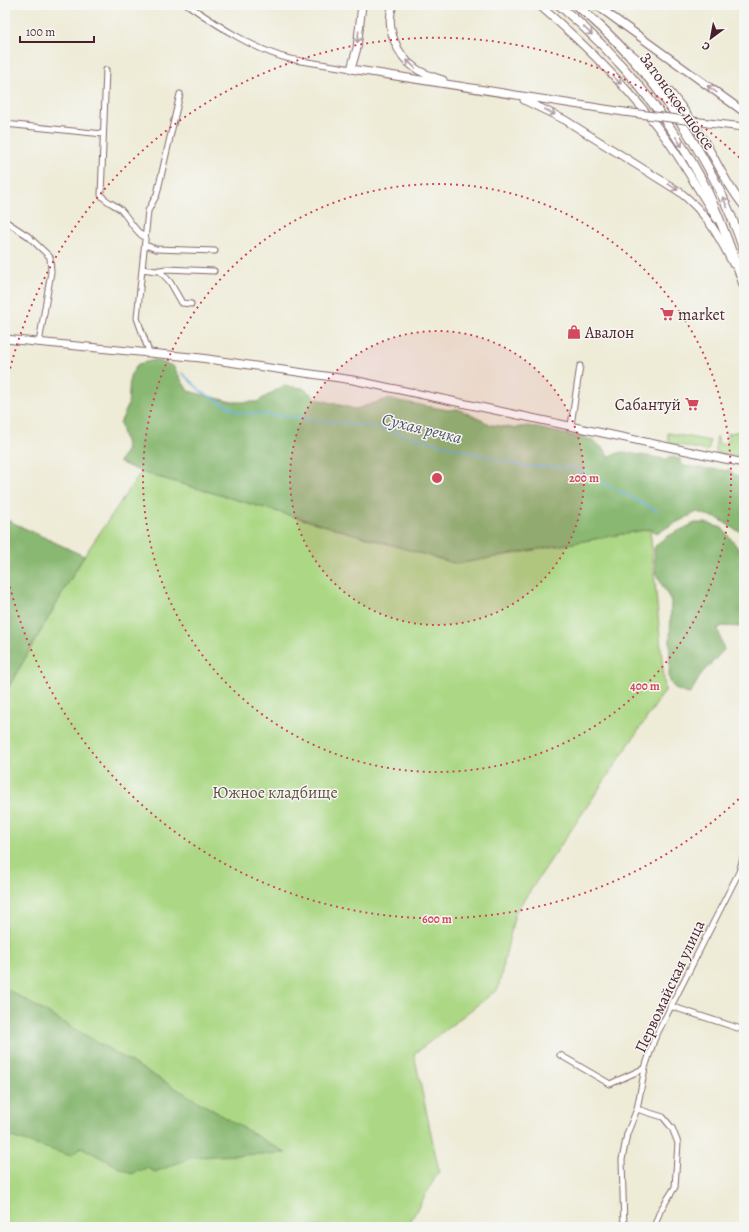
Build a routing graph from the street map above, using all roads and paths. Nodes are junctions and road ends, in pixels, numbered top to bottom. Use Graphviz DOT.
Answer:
graph roads {
  1 [pos="188,5"];
  2 [pos="362,5"];
  3 [pos="392,5"];
  4 [pos="538,5"];
  5 [pos="559,5"];
  6 [pos="576,5"];
  7 [pos="596,5"];
  8 [pos="608,35"];
  9 [pos="351,69"];
  10 [pos="106,70"];
  11 [pos="458,86"];
  12 [pos="501,93"];
  13 [pos="180,94"];
  14 [pos="744,112"];
  15 [pos="5,124"];
  16 [pos="744,127"];
  17 [pos="102,134"];
  18 [pos="744,206"];
  19 [pos="5,221"];
  20 [pos="724,229"];
  21 [pos="145,238"];
  22 [pos="145,245"];
  23 [pos="216,251"];
  24 [pos="744,251"];
  25 [pos="142,269"];
  26 [pos="159,270"];
  27 [pos="214,271"];
  28 [pos="744,285"];
  29 [pos="191,304"];
  30 [pos="5,339"];
  31 [pos="38,343"];
  32 [pos="149,352"];
  33 [pos="580,366"];
  34 [pos="570,425"];
  35 [pos="744,463"];
  36 [pos="744,855"];
  37 [pos="670,1006"];
  38 [pos="744,1030"];
  39 [pos="560,1055"];
  40 [pos="645,1068"];
  41 [pos="637,1109"];
  42 [pos="624,1227"];
  43 [pos="654,1227"];
  1 -- 9 [label="street"];
  2 -- 9 [label="main road, one-way"];
  11 -- 3 [label="main road, one-way"];
  4 -- 20 [label="main road, one-way"];
  5 -- 20 [label="main road, Затонское шоссе, one-way"];
  6 -- 8 [label="main road, Затонское шоссе"];
  14 -- 7 [label="main road, one-way"];
  8 -- 18 [label="main road"];
  24 -- 8 [label="main road, Затонское шоссе, one-way"];
  9 -- 11 [label="main road"];
  10 -- 17 [label="street"];
  11 -- 12 [label="main road"];
  12 -- 16 [label="main road, bridge"];
  12 -- 28 [label="main road, one-way"];
  13 -- 21 [label="street"];
  15 -- 17 [label="street"];
  17 -- 21 [label="street"];
  19 -- 31 [label="street"];
  20 -- 28 [label="main road, Затонское шоссе"];
  21 -- 22 [label="street"];
  22 -- 23 [label="street"];
  22 -- 25 [label="street"];
  25 -- 26 [label="street"];
  25 -- 32 [label="street"];
  26 -- 27 [label="street"];
  26 -- 29 [label="street"];
  30 -- 31 [label="main road"];
  31 -- 32 [label="main road"];
  32 -- 34 [label="main road"];
  33 -- 34 [label="street"];
  34 -- 35 [label="main road"];
  36 -- 37 [label="street, Первомайская улица"];
  37 -- 38 [label="street"];
  37 -- 40 [label="street, Первомайская улица"];
  39 -- 40 [label="street"];
  40 -- 41 [label="street, Первомайская улица"];
  41 -- 42 [label="street, Первомайская улица"];
  41 -- 43 [label="street"];
}
